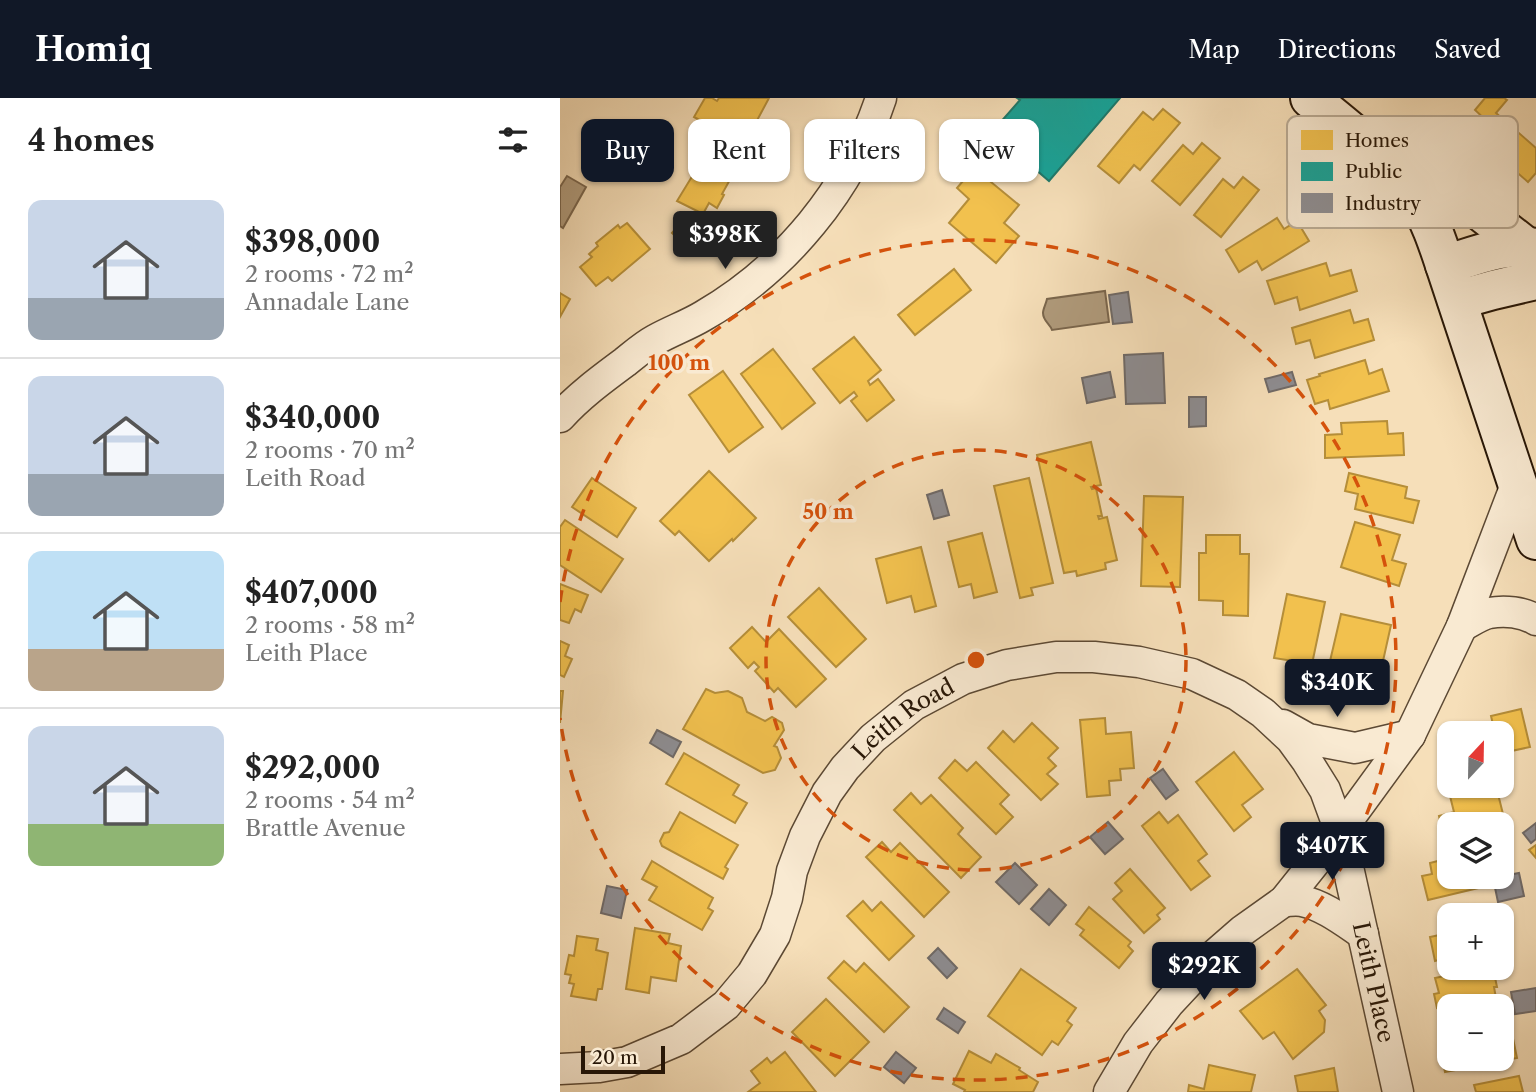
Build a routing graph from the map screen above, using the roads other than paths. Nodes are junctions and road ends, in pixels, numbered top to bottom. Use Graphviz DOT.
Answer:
graph roads {
  1 [pos="881,98"];
  2 [pos="1310,98"];
  3 [pos="1332,116"];
  4 [pos="1431,228"];
  5 [pos="1498,228"];
  6 [pos="1532,258"];
  7 [pos="1451,283"];
  8 [pos="560,417"];
  9 [pos="1517,482"];
  10 [pos="1536,540"];
  11 [pos="1536,620"];
  12 [pos="1462,626"];
  13 [pos="1263,713"];
  14 [pos="1410,735"];
  15 [pos="1340,831"];
  16 [pos="1284,901"];
  17 [pos="1363,934"];
  18 [pos="560,1069"];
  19 [pos="1109,1092"];
  20 [pos="1398,1092"];
  1 -- 8 [label="street"];
  2 -- 3 [label="main road"];
  4 -- 7 [label="main road"];
  5 -- 6 [label="main road"];
  6 -- 7 [label="main road"];
  7 -- 9 [label="main road"];
  9 -- 10 [label="main road"];
  9 -- 12 [label="street"];
  11 -- 12 [label="street"];
  12 -- 14 [label="street"];
  13 -- 14 [label="street"];
  13 -- 15 [label="street, Leith Road"];
  13 -- 18 [label="street, Leith Road"];
  14 -- 15 [label="street"];
  15 -- 16 [label="street"];
  15 -- 17 [label="street, Leith Place"];
  16 -- 17 [label="street"];
  16 -- 19 [label="street"];
  17 -- 20 [label="street, Leith Place"];
}
